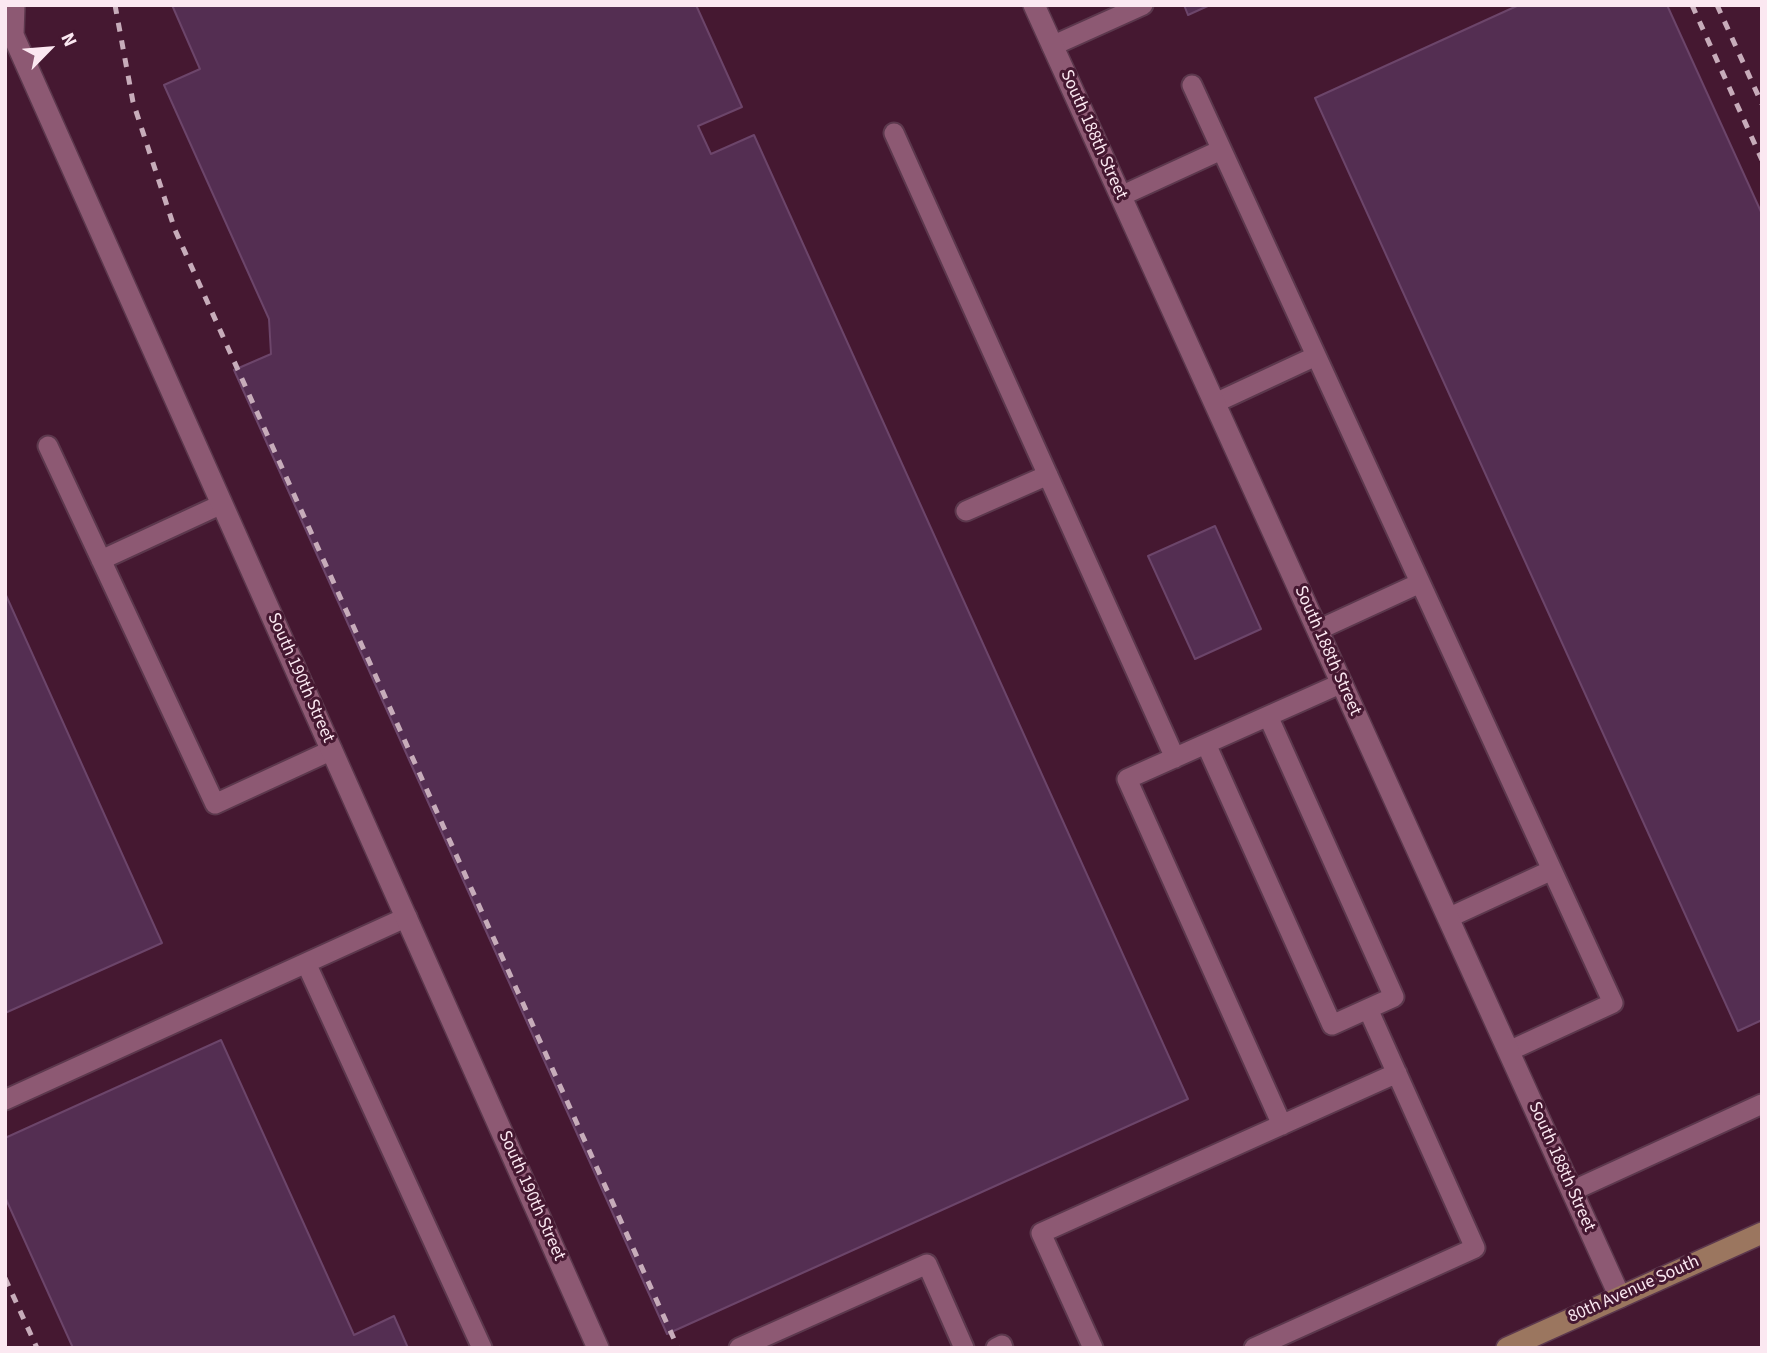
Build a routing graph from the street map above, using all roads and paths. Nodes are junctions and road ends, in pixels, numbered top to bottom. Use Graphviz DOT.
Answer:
graph roads {
  1 [pos="14,5"];
  2 [pos="1034,5"];
  3 [pos="1143,5"];
  4 [pos="1052,46"];
  5 [pos="1192,85"];
  6 [pos="894,133"];
  7 [pos="1221,150"];
  8 [pos="1121,196"];
  9 [pos="1316,356"];
  10 [pos="1215,403"];
  11 [pos="48,446"];
  12 [pos="1048,475"];
  13 [pos="222,504"];
  14 [pos="966,512"];
  15 [pos="101,560"];
  16 [pos="1420,583"];
  17 [pos="1318,630"];
  18 [pos="1342,683"];
  19 [pos="1268,716"];
  20 [pos="1206,744"];
  21 [pos="332,750"];
  22 [pos="1175,758"];
  23 [pos="1552,870"];
  24 [pos="407,917"];
  25 [pos="1448,918"];
  26 [pos="306,963"];
  27 [pos="1368,1009"];
  28 [pos="1508,1051"];
  29 [pos="1397,1073"];
  30 [pos="5,1100"];
  31 [pos="1762,1104"];
  32 [pos="1282,1125"];
  33 [pos="1572,1191"];
  34 [pos="1762,1233"];
  35 [pos="1620,1297"];
  36 [pos="482,1348"];
  37 [pos="598,1348"];
  38 [pos="739,1348"];
  39 [pos="964,1348"];
  40 [pos="996,1348"];
  41 [pos="1003,1348"];
  42 [pos="1093,1348"];
  43 [pos="1254,1348"];
  44 [pos="1507,1348"];
  1 -- 13 [label="street, South 190th Street"];
  2 -- 4 [label="street, South 188th Street"];
  3 -- 4 [label="lane"];
  4 -- 8 [label="street, South 188th Street"];
  5 -- 7 [label="lane"];
  6 -- 12 [label="lane"];
  7 -- 8 [label="lane"];
  7 -- 9 [label="lane"];
  8 -- 10 [label="street, South 188th Street"];
  9 -- 10 [label="lane"];
  9 -- 16 [label="lane"];
  10 -- 17 [label="street, South 188th Street"];
  11 -- 15 [label="lane"];
  12 -- 14 [label="lane"];
  12 -- 22 [label="lane"];
  13 -- 15 [label="lane"];
  13 -- 21 [label="street, South 190th Street"];
  15 -- 21 [label="lane"];
  16 -- 17 [label="lane"];
  16 -- 23 [label="lane"];
  17 -- 18 [label="street, South 188th Street"];
  18 -- 19 [label="lane"];
  18 -- 25 [label="street, South 188th Street"];
  19 -- 20 [label="lane"];
  19 -- 27 [label="lane"];
  20 -- 22 [label="lane"];
  20 -- 27 [label="lane"];
  21 -- 24 [label="street, South 190th Street"];
  22 -- 32 [label="lane"];
  23 -- 25 [label="lane"];
  23 -- 28 [label="lane"];
  24 -- 26 [label="lane"];
  24 -- 37 [label="street, South 190th Street"];
  25 -- 28 [label="street, South 188th Street"];
  26 -- 30 [label="lane"];
  26 -- 36 [label="lane"];
  27 -- 29 [label="lane"];
  28 -- 33 [label="street, South 188th Street"];
  29 -- 32 [label="lane"];
  29 -- 43 [label="lane"];
  31 -- 33 [label="lane"];
  32 -- 42 [label="lane"];
  33 -- 35 [label="street, South 188th Street"];
  34 -- 35 [label="street, 80th Avenue South"];
  35 -- 44 [label="street, 80th Avenue South"];
  38 -- 39 [label="lane"];
  40 -- 41 [label="lane"];
}
